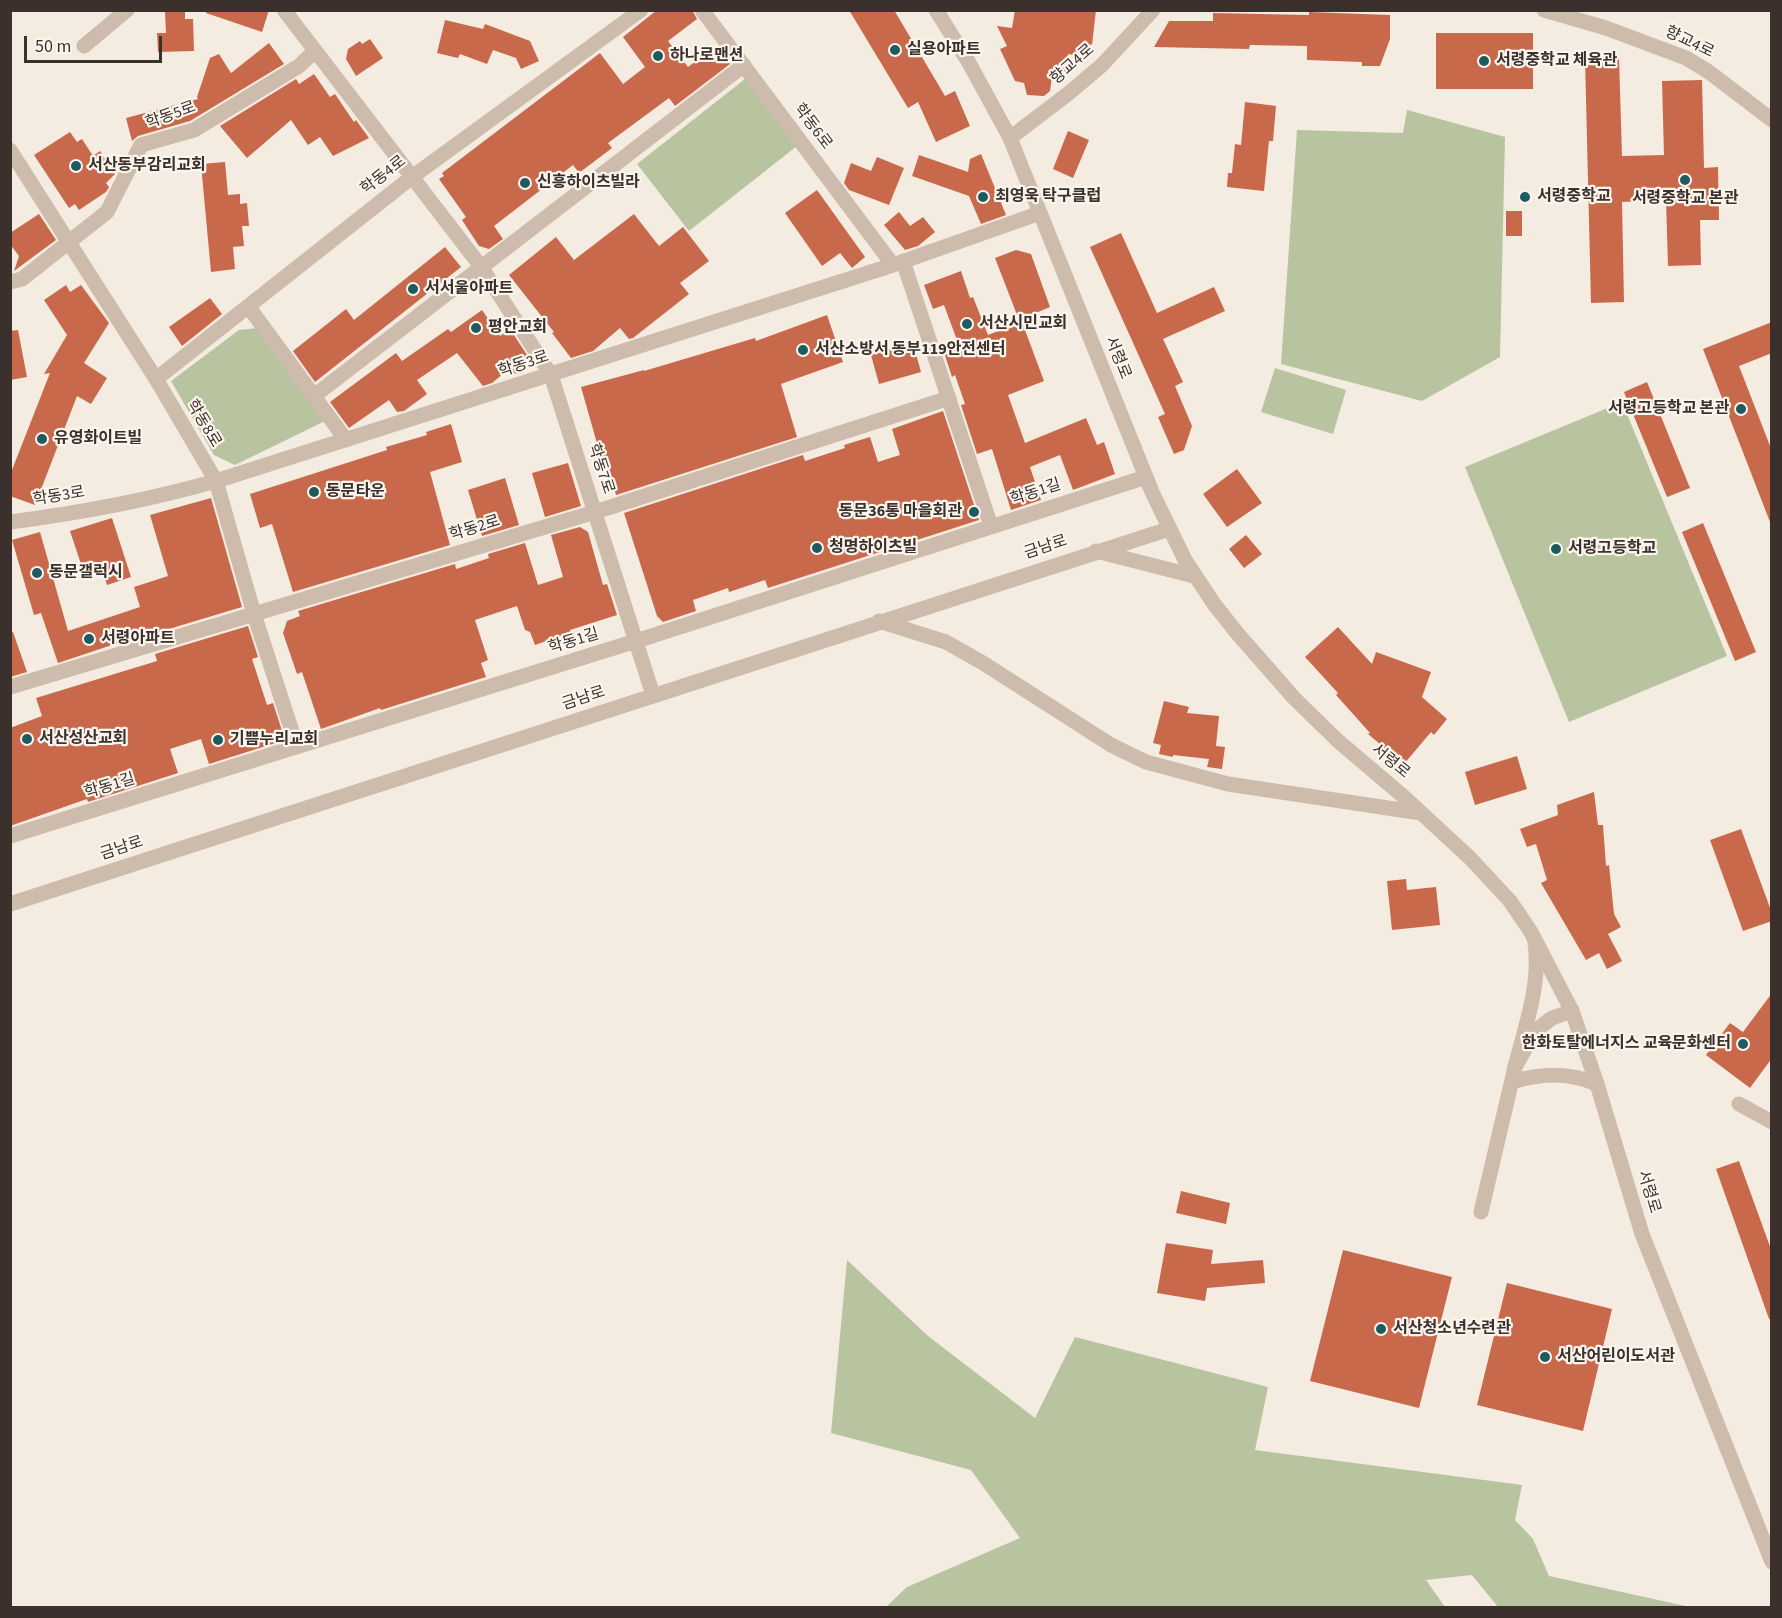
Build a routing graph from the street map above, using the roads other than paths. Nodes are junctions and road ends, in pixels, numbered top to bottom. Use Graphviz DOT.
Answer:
graph roads {
  1 [pos="127,10"];
  2 [pos="284,10"];
  3 [pos="641,10"];
  4 [pos="702,10"];
  5 [pos="936,10"];
  6 [pos="1153,10"];
  7 [pos="1544,10"];
  8 [pos="84,46"];
  9 [pos="315,51"];
  10 [pos="744,65"];
  11 [pos="1772,120"];
  12 [pos="1010,138"];
  13 [pos="10,150"];
  14 [pos="412,177"];
  15 [pos="1040,213"];
  16 [pos="70,243"];
  17 [pos="898,263"];
  18 [pos="482,268"];
  19 [pos="10,282"];
  20 [pos="248,306"];
  21 [pos="551,375"];
  22 [pos="156,380"];
  23 [pos="314,396"];
  24 [pos="949,398"];
  25 [pos="346,440"];
  26 [pos="1146,477"];
  27 [pos="216,481"];
  28 [pos="595,512"];
  29 [pos="10,522"];
  30 [pos="991,526"];
  31 [pos="1169,529"];
  32 [pos="1096,551"];
  33 [pos="1194,576"];
  34 [pos="254,614"];
  35 [pos="879,621"];
  36 [pos="636,641"];
  37 [pos="10,687"];
  38 [pos="653,695"];
  39 [pos="297,747"];
  40 [pos="1421,813"];
  41 [pos="10,836"];
  42 [pos="10,904"];
  43 [pos="1531,932"];
  44 [pos="1572,1011"];
  45 [pos="1513,1074"];
  46 [pos="1597,1084"];
  47 [pos="1739,1104"];
  48 [pos="1772,1122"];
  49 [pos="1481,1212"];
  50 [pos="1772,1562"];
  1 -- 8 [label="street"];
  2 -- 9 [label="street, 학동7로"];
  3 -- 14 [label="street, 학동4로"];
  4 -- 10 [label="street, 학동6로"];
  5 -- 12 [label="street, 서령로"];
  6 -- 12 [label="street, 향교4로"];
  7 -- 11 [label="street, 향교4로"];
  9 -- 14 [label="street, 학동7로"];
  9 -- 16 [label="street, 학동5로"];
  10 -- 17 [label="street, 학동6로"];
  10 -- 18 [label="street"];
  12 -- 15 [label="street, 서령로"];
  13 -- 16 [label="street, 학동8로"];
  14 -- 18 [label="street, 학동7로"];
  14 -- 20 [label="street, 학동4로"];
  15 -- 17 [label="street, 학동3로"];
  15 -- 26 [label="street, 서령로"];
  16 -- 19 [label="street, 학동5로"];
  16 -- 22 [label="street, 학동8로"];
  17 -- 21 [label="street, 학동3로"];
  17 -- 24 [label="street, 학동6로"];
  18 -- 21 [label="street, 학동7로"];
  18 -- 23 [label="street"];
  20 -- 22 [label="street, 학동4로"];
  20 -- 23 [label="street"];
  21 -- 25 [label="street, 학동3로"];
  21 -- 28 [label="street, 학동7로"];
  22 -- 27 [label="street, 학동8로"];
  23 -- 25 [label="street"];
  24 -- 28 [label="street, 학동2로"];
  24 -- 30 [label="street, 학동6로"];
  25 -- 27 [label="street, 학동3로"];
  26 -- 30 [label="street, 학동1길"];
  26 -- 31 [label="street, 서령로"];
  27 -- 29 [label="street, 학동3로"];
  27 -- 34 [label="street, 학동8로"];
  28 -- 34 [label="street, 학동2로"];
  28 -- 36 [label="street, 학동7로"];
  30 -- 36 [label="street, 학동1길"];
  31 -- 32 [label="street, 금남로"];
  31 -- 33 [label="street, 서령로"];
  32 -- 33 [label="street"];
  32 -- 35 [label="street, 금남로"];
  33 -- 40 [label="street, 서령로"];
  34 -- 37 [label="street, 학동2로"];
  34 -- 39 [label="street, 학동8로"];
  35 -- 38 [label="street, 금남로"];
  35 -- 40 [label="street"];
  36 -- 38 [label="street, 학동7로"];
  36 -- 39 [label="street, 학동1길"];
  38 -- 42 [label="street, 금남로"];
  39 -- 41 [label="street, 학동1길"];
  40 -- 43 [label="street, 서령로"];
  43 -- 44 [label="street, 서령로"];
  43 -- 45 [label="street"];
  44 -- 45 [label="street"];
  44 -- 46 [label="street, 서령로"];
  45 -- 46 [label="street"];
  45 -- 49 [label="street"];
  46 -- 50 [label="street, 서령로"];
  47 -- 48 [label="street"];
}
